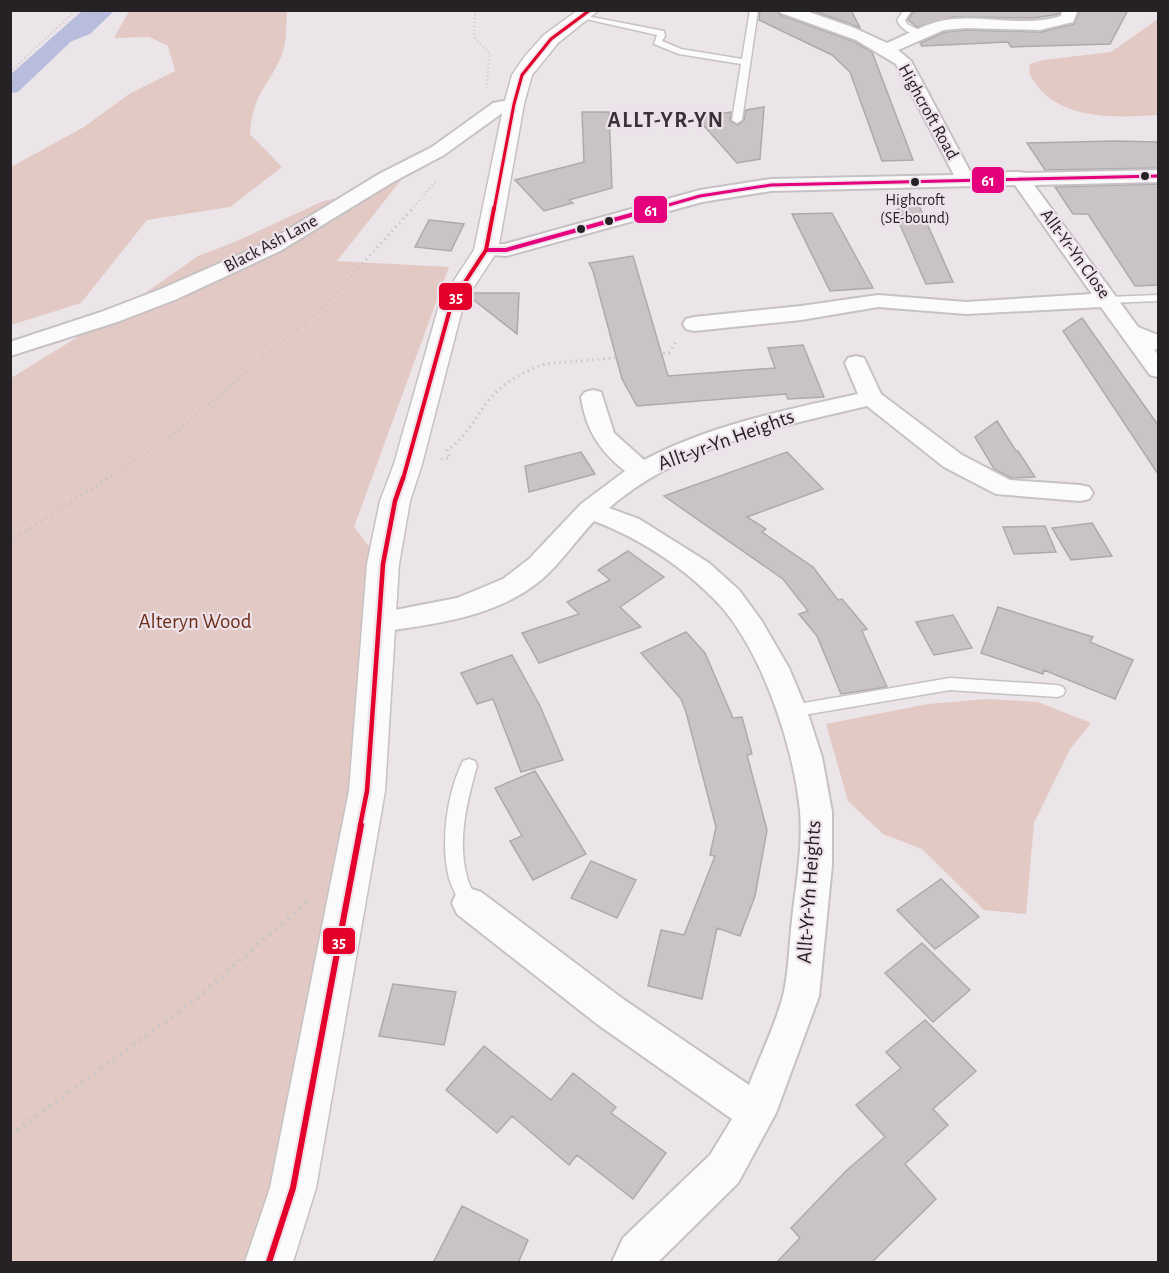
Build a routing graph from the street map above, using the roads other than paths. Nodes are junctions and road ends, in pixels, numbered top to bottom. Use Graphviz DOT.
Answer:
graph roads {
  1 [pos="754,10"];
  2 [pos="786,10"];
  3 [pos="908,10"];
  4 [pos="1070,10"];
  5 [pos="586,14"];
  6 [pos="920,34"];
  7 [pos="887,49"];
  8 [pos="746,62"];
  9 [pos="507,106"];
  10 [pos="737,120"];
  11 [pos="1158,176"];
  12 [pos="1019,177"];
  13 [pos="965,179"];
  14 [pos="486,250"];
  15 [pos="1158,298"];
  16 [pos="1108,300"];
  17 [pos="694,324"];
  18 [pos="1130,332"];
  19 [pos="1158,343"];
  20 [pos="10,349"];
  21 [pos="856,363"];
  22 [pos="1158,370"];
  23 [pos="593,397"];
  24 [pos="871,398"];
  25 [pos="642,472"];
  26 [pos="1080,493"];
  27 [pos="590,510"];
  28 [pos="379,622"];
  29 [pos="1057,691"];
  30 [pos="792,711"];
  31 [pos="469,766"];
  32 [pos="469,903"];
  33 [pos="757,1113"];
  34 [pos="269,1263"];
  35 [pos="633,1263"];
  1 -- 8 [label="lane"];
  2 -- 7 [label="street, Highcroft Road"];
  3 -- 6 [label="lane"];
  4 -- 6 [label="street"];
  5 -- 8 [label="lane"];
  5 -- 9 [label="street"];
  6 -- 7 [label="street"];
  7 -- 13 [label="street, Highcroft Road"];
  8 -- 10 [label="lane"];
  9 -- 14 [label="street"];
  9 -- 20 [label="street, Black Ash Lane"];
  11 -- 12 [label="street"];
  12 -- 13 [label="street"];
  12 -- 16 [label="street, Allt-Yr-Yn Close"];
  13 -- 14 [label="street"];
  14 -- 28 [label="street"];
  15 -- 16 [label="lane"];
  16 -- 17 [label="street"];
  16 -- 18 [label="street, Allt-Yr-Yn Close"];
  18 -- 19 [label="street"];
  18 -- 22 [label="street, Allt-Yr-Yn Close"];
  21 -- 24 [label="street"];
  23 -- 25 [label="street"];
  24 -- 25 [label="street, Allt-yr-Yn Heights"];
  24 -- 26 [label="street"];
  25 -- 27 [label="street, Allt-yr-Yn Heights"];
  27 -- 28 [label="street, Allt-yr-Yn Heights"];
  27 -- 30 [label="street, Allt-Yr-Yn Heights"];
  28 -- 34 [label="street"];
  29 -- 30 [label="lane"];
  30 -- 33 [label="street, Allt-Yr-Yn Heights"];
  31 -- 32 [label="lane"];
  32 -- 33 [label="street"];
  33 -- 35 [label="street, Allt-Yr-Yn Heights"];
}
